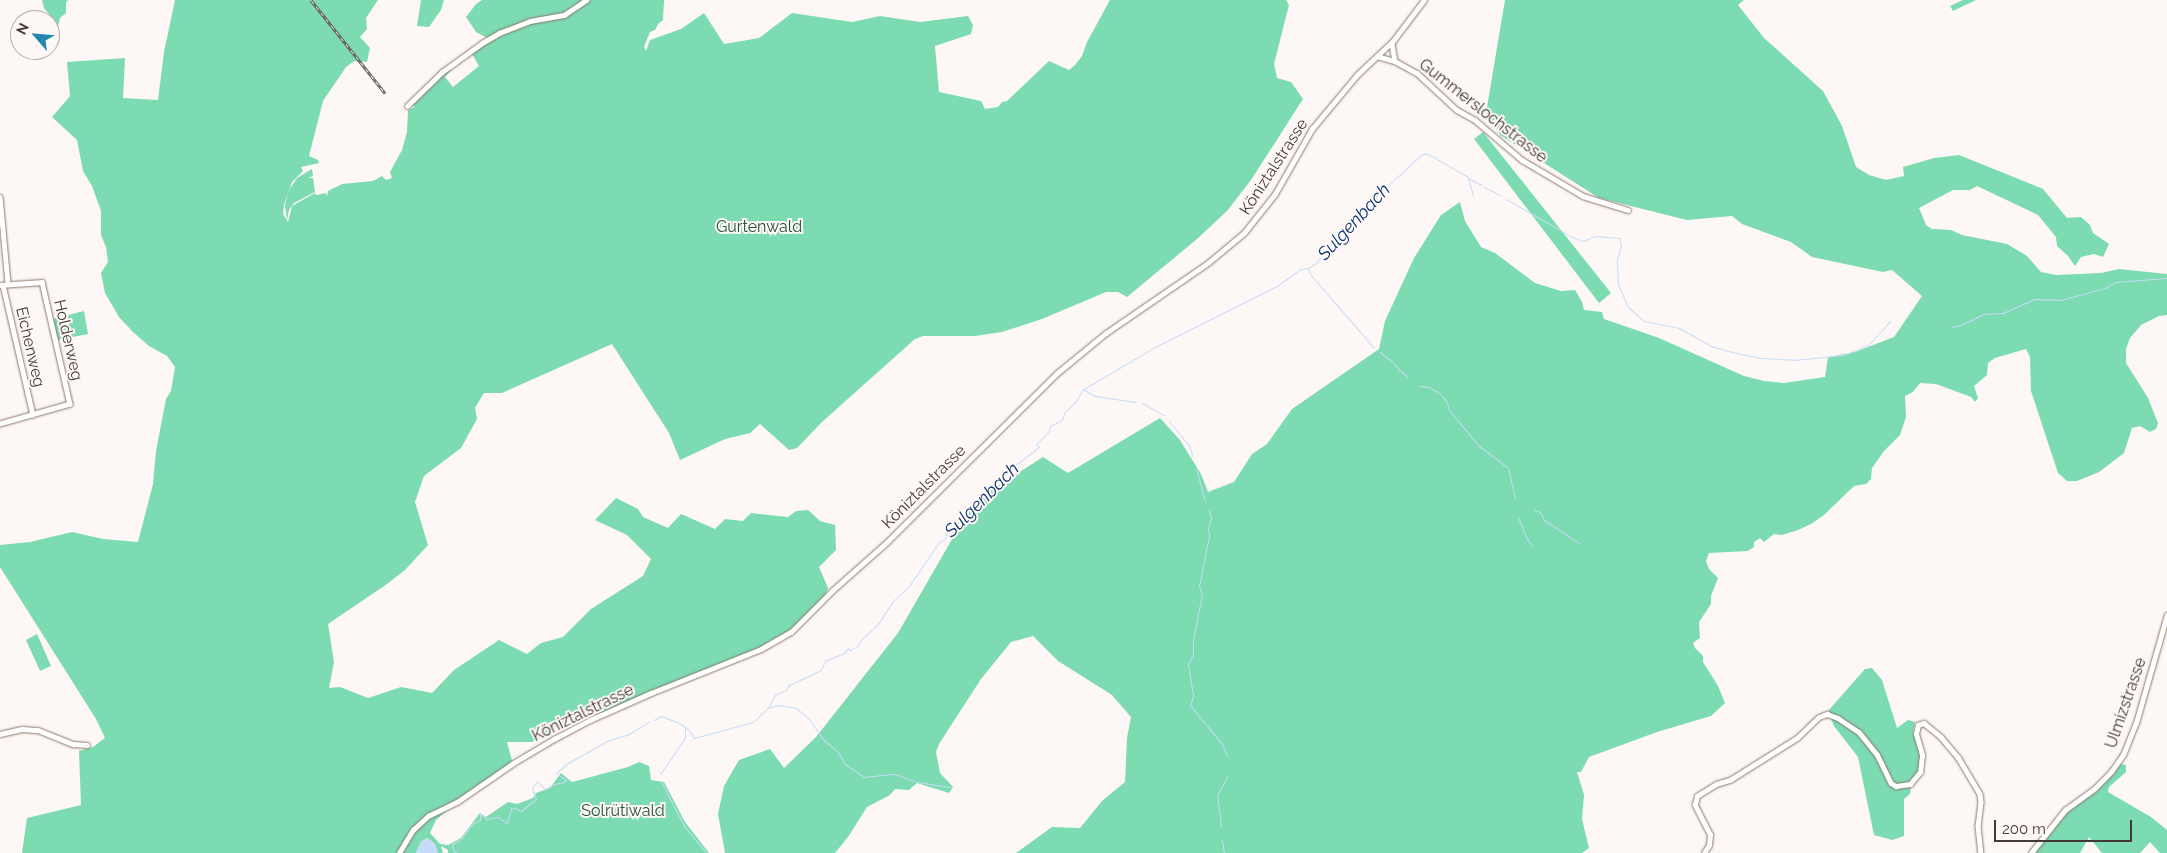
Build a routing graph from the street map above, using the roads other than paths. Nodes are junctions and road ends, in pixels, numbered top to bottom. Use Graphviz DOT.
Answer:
graph roads {
  1 [pos="586,0"];
  2 [pos="1424,0"];
  3 [pos="1393,41"];
  4 [pos="1377,56"];
  5 [pos="1395,61"];
  6 [pos="407,106"];
  7 [pos="0,197"];
  8 [pos="1628,210"];
  9 [pos="8,284"];
  10 [pos="1,285"];
  11 [pos="33,415"];
  12 [pos="0,424"];
  13 [pos="2167,615"];
  14 [pos="0,734"];
  15 [pos="87,745"];
  16 [pos="399,853"];
  17 [pos="1704,853"];
  18 [pos="1981,853"];
  19 [pos="2032,853"];
  1 -- 6 [label="street"];
  2 -- 3 [label="street, Köniztalstrasse"];
  3 -- 4 [label="street, Köniztalstrasse"];
  3 -- 5 [label="street"];
  4 -- 5 [label="street, Gummerslochstrasse"];
  4 -- 16 [label="street, Köniztalstrasse"];
  5 -- 8 [label="street, Gummerslochstrasse"];
  7 -- 9 [label="street"];
  9 -- 10 [label="street"];
  9 -- 11 [label="street, Holderweg"];
  10 -- 11 [label="street, Eichenweg"];
  11 -- 12 [label="street"];
  13 -- 19 [label="street, Ulmizstrasse"];
  14 -- 15 [label="street"];
  17 -- 18 [label="street"];
}
